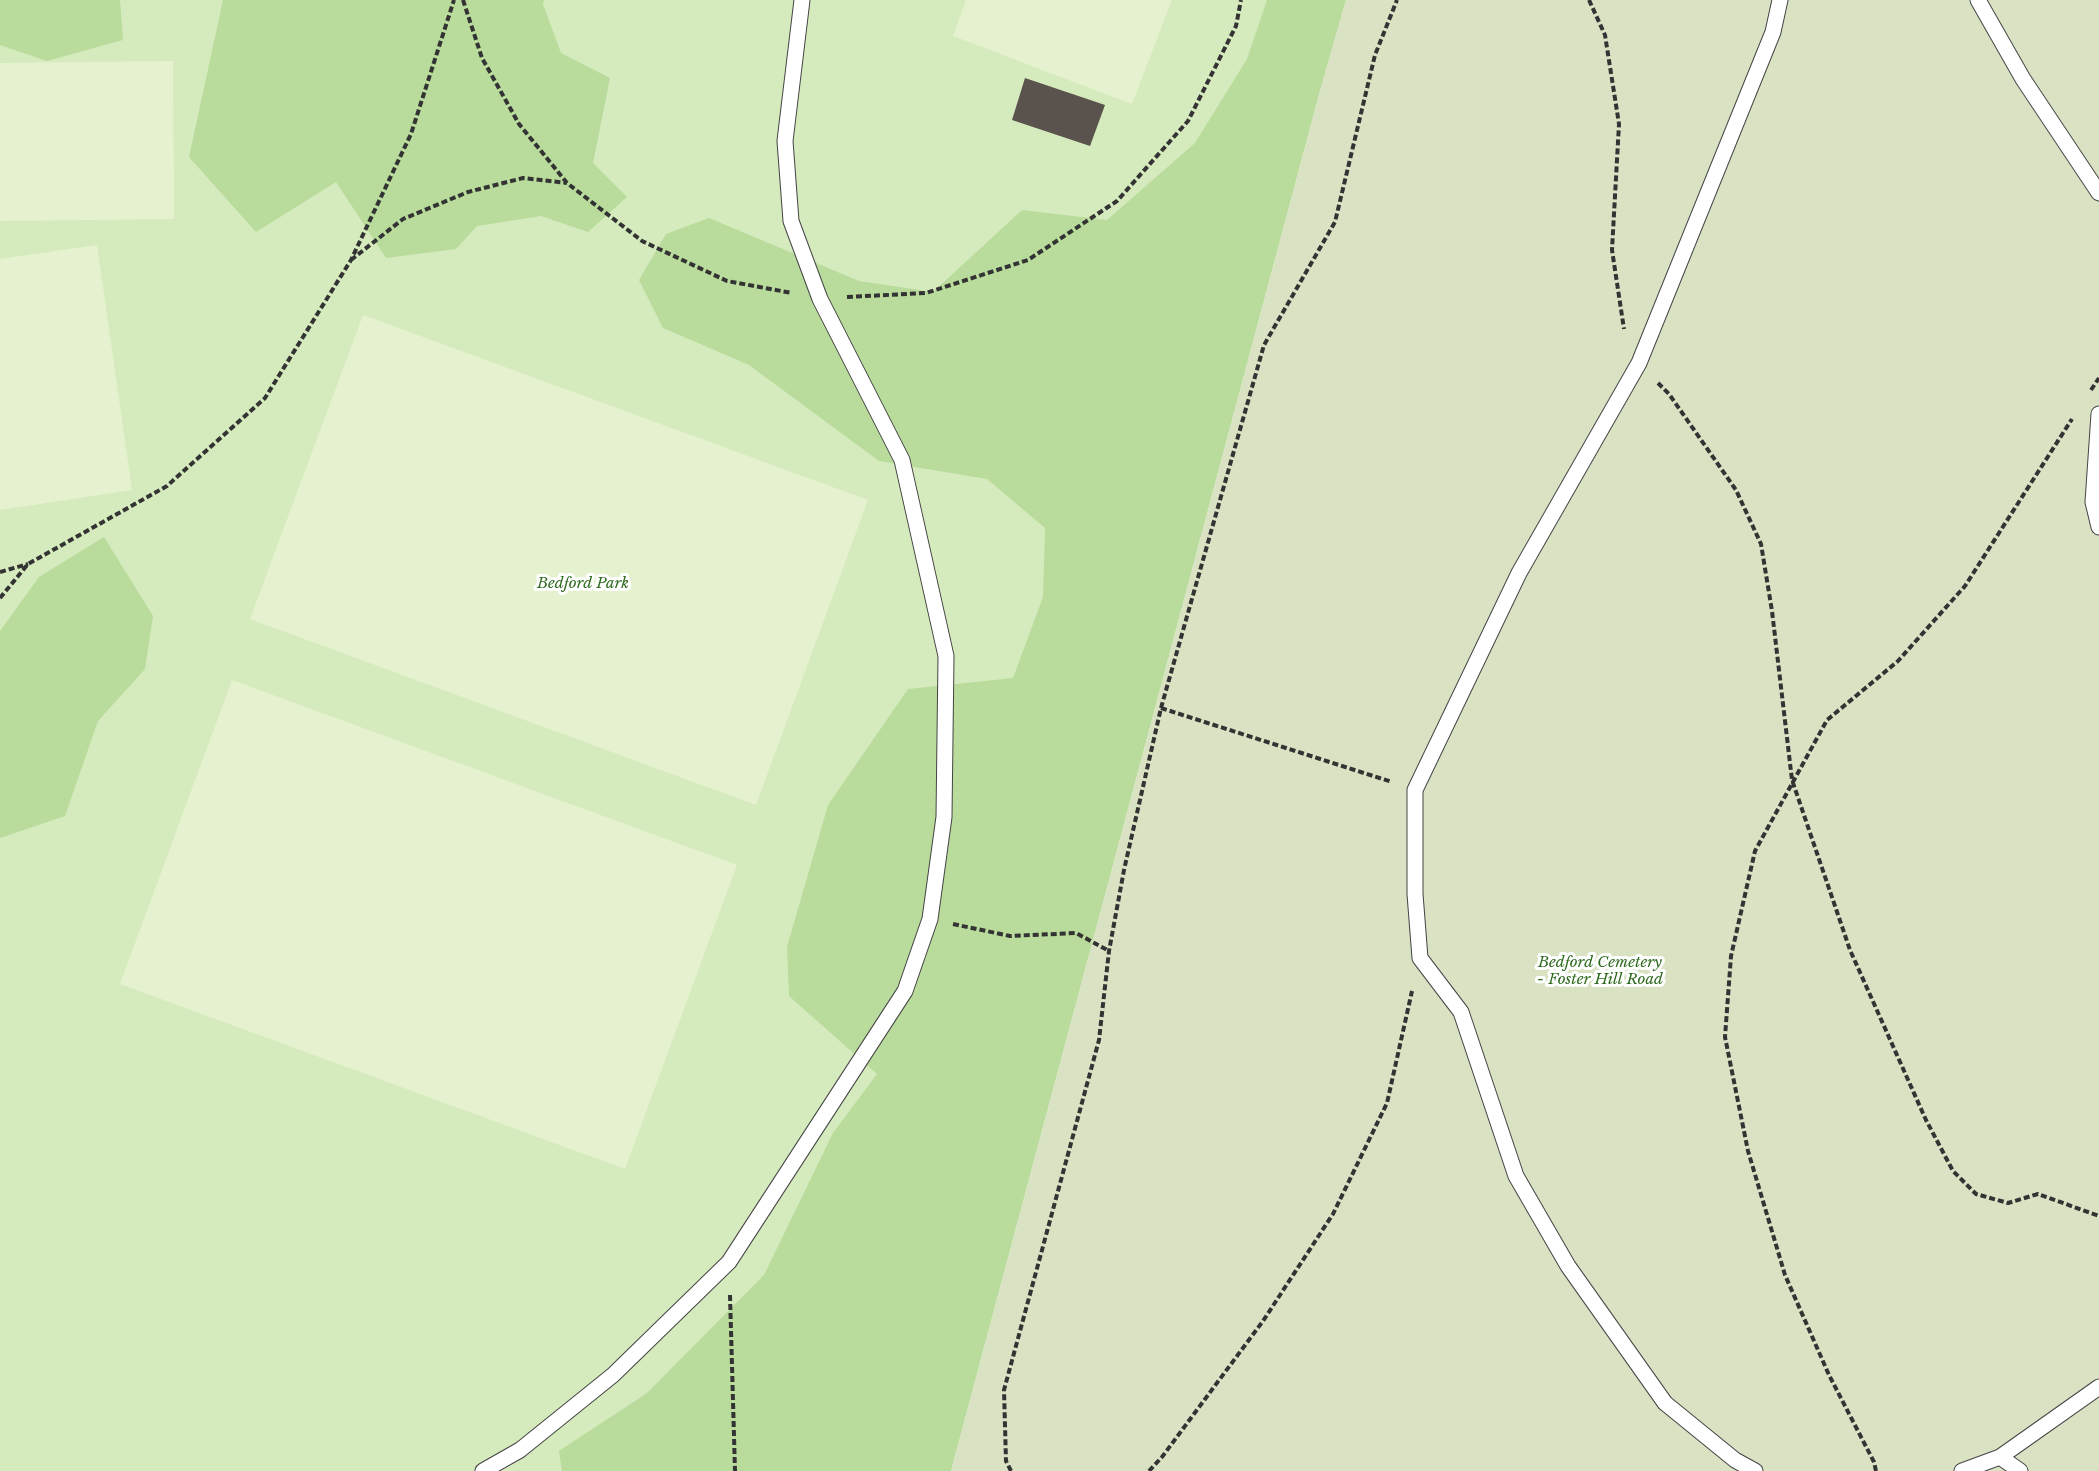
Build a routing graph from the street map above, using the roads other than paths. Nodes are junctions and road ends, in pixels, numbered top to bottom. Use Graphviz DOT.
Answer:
graph roads {
  1 [pos="802,0"];
  2 [pos="1780,0"];
  3 [pos="1978,0"];
  4 [pos="2099,193"];
  5 [pos="2099,414"];
  6 [pos="2099,527"];
  7 [pos="2099,1387"];
  8 [pos="2000,1457"];
  9 [pos="483,1471"];
  10 [pos="1755,1471"];
  11 [pos="1962,1471"];
  12 [pos="2020,1471"];
  1 -- 9 [label="lane"];
  2 -- 10 [label="lane"];
  3 -- 4 [label="lane"];
  5 -- 6 [label="lane"];
  7 -- 8 [label="lane"];
  8 -- 11 [label="lane"];
  8 -- 12 [label="lane"];
}
